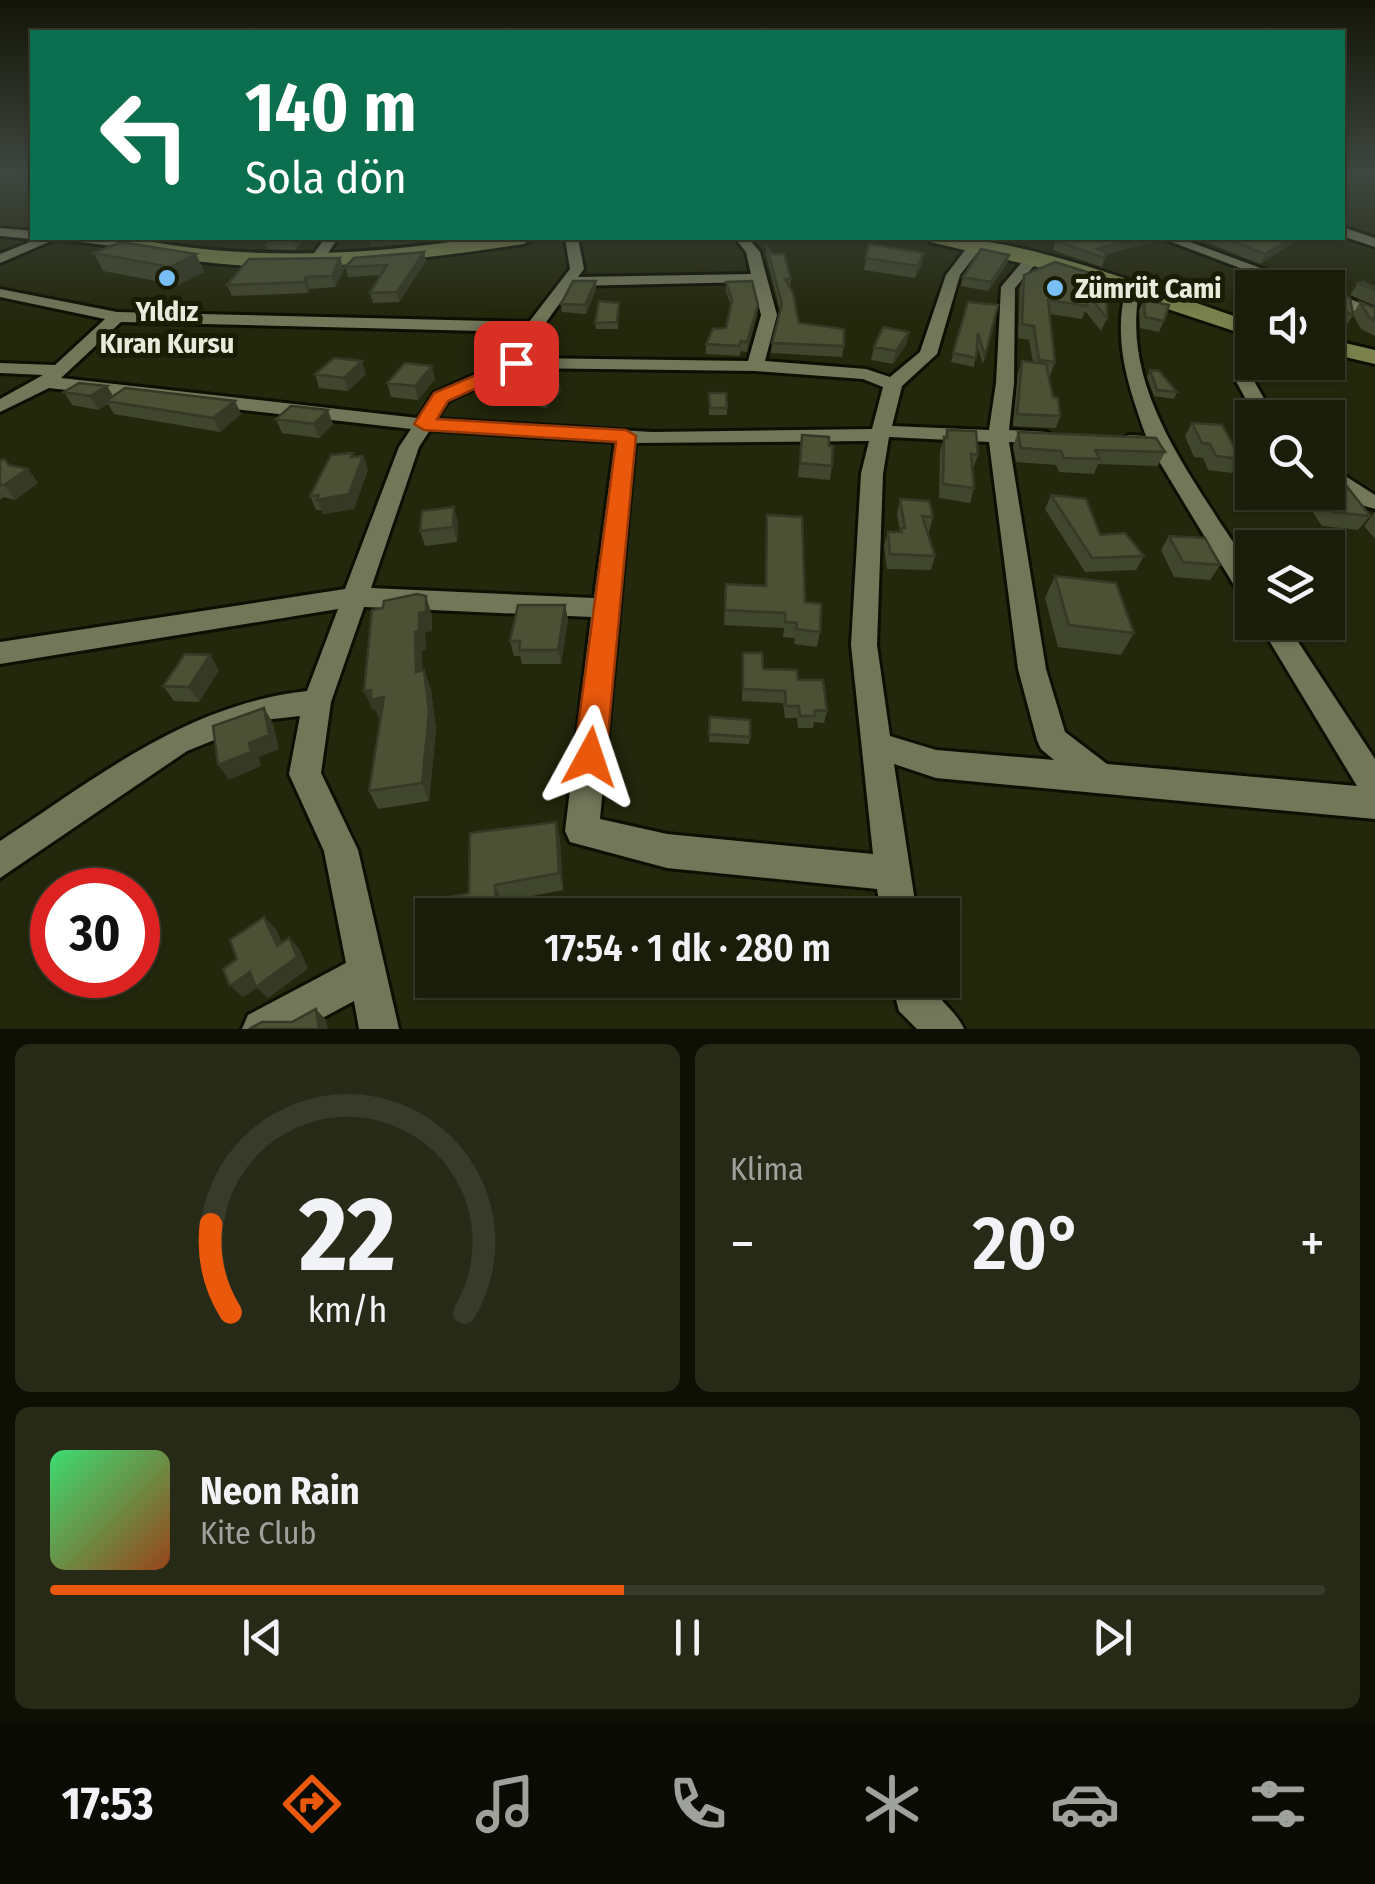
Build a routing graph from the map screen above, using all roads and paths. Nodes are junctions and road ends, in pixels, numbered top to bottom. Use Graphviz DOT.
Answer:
graph roads {
  1 [pos="0,232"];
  2 [pos="1345,232"];
  3 [pos="30,235"];
  4 [pos="45,240"];
  5 [pos="113,240"];
  6 [pos="331,240"];
  7 [pos="504,240"];
  8 [pos="571,240"];
  9 [pos="744,240"];
  10 [pos="950,240"];
  11 [pos="1174,240"];
  12 [pos="138,241"];
  13 [pos="1375,243"];
  14 [pos="976,244"];
  15 [pos="1033,258"];
  16 [pos="0,259"];
  17 [pos="317,259"];
  18 [pos="1258,270"];
  19 [pos="759,278"];
  20 [pos="571,282"];
  21 [pos="1132,292"];
  22 [pos="0,293"];
  23 [pos="1345,302"];
  24 [pos="1375,315"];
  25 [pos="117,317"];
  26 [pos="534,327"];
  27 [pos="1235,328"];
  28 [pos="1345,351"];
  29 [pos="1374,359"];
  30 [pos="516,363"];
  31 [pos="755,366"];
  32 [pos="0,368"];
  33 [pos="52,376"];
  34 [pos="893,384"];
  35 [pos="0,406"];
  36 [pos="424,424"];
  37 [pos="880,433"];
  38 [pos="626,436"];
  39 [pos="998,436"];
  40 [pos="1069,438"];
  41 [pos="1105,440"];
  42 [pos="1158,442"];
  43 [pos="1345,486"];
  44 [pos="1375,502"];
  45 [pos="1235,566"];
  46 [pos="355,598"];
  47 [pos="605,608"];
  48 [pos="1282,640"];
  49 [pos="30,648"];
  50 [pos="0,654"];
  51 [pos="0,664"];
  52 [pos="317,702"];
  53 [pos="876,745"];
  54 [pos="1100,778"];
  55 [pos="1373,804"];
  56 [pos="0,860"];
  57 [pos="892,873"];
  58 [pos="896,898"];
  59 [pos="367,972"];
  60 [pos="915,998"];
  61 [pos="262,1029"];
  62 [pos="379,1029"];
  63 [pos="944,1029"];
  1 -- 3 [label="street"];
  2 -- 13 [label="street"];
  4 -- 16 [label="street"];
  5 -- 12 [label="street"];
  6 -- 17 [label="street"];
  7 -- 17 [label="street"];
  8 -- 20 [label="street"];
  9 -- 19 [label="street"];
  10 -- 14 [label="street"];
  11 -- 18 [label="street"];
  12 -- 17 [label="street"];
  14 -- 15 [label="street"];
  14 -- 34 [label="street"];
  15 -- 21 [label="street"];
  15 -- 39 [label="street"];
  19 -- 20 [label="street"];
  19 -- 31 [label="street"];
  20 -- 26 [label="street"];
  21 -- 27 [label="street"];
  21 -- 42 [label="street"];
  22 -- 25 [label="street"];
  23 -- 24 [label="street"];
  25 -- 26 [label="street"];
  25 -- 33 [label="street"];
  26 -- 30 [label="street"];
  28 -- 29 [label="street"];
  30 -- 31 [label="street"];
  30 -- 36 [label="street"];
  31 -- 34 [label="street"];
  32 -- 33 [label="street"];
  33 -- 35 [label="street"];
  33 -- 36 [label="street"];
  34 -- 37 [label="street"];
  36 -- 38 [label="street"];
  36 -- 46 [label="street"];
  37 -- 38 [label="street"];
  37 -- 39 [label="street"];
  37 -- 53 [label="street"];
  38 -- 47 [label="street"];
  39 -- 40 [label="street"];
  39 -- 54 [label="street"];
  41 -- 42 [label="street"];
  42 -- 45 [label="street"];
  43 -- 44 [label="street"];
  46 -- 47 [label="street"];
  46 -- 49 [label="street"];
  46 -- 52 [label="street"];
  47 -- 57 [label="street"];
  48 -- 55 [label="street"];
  49 -- 50 [label="street"];
  49 -- 51 [label="street"];
  52 -- 56 [label="street"];
  52 -- 59 [label="street"];
  53 -- 54 [label="street"];
  53 -- 57 [label="street"];
  54 -- 55 [label="street"];
  57 -- 58 [label="street"];
  59 -- 61 [label="street"];
  59 -- 62 [label="street"];
  60 -- 63 [label="street"];
}
